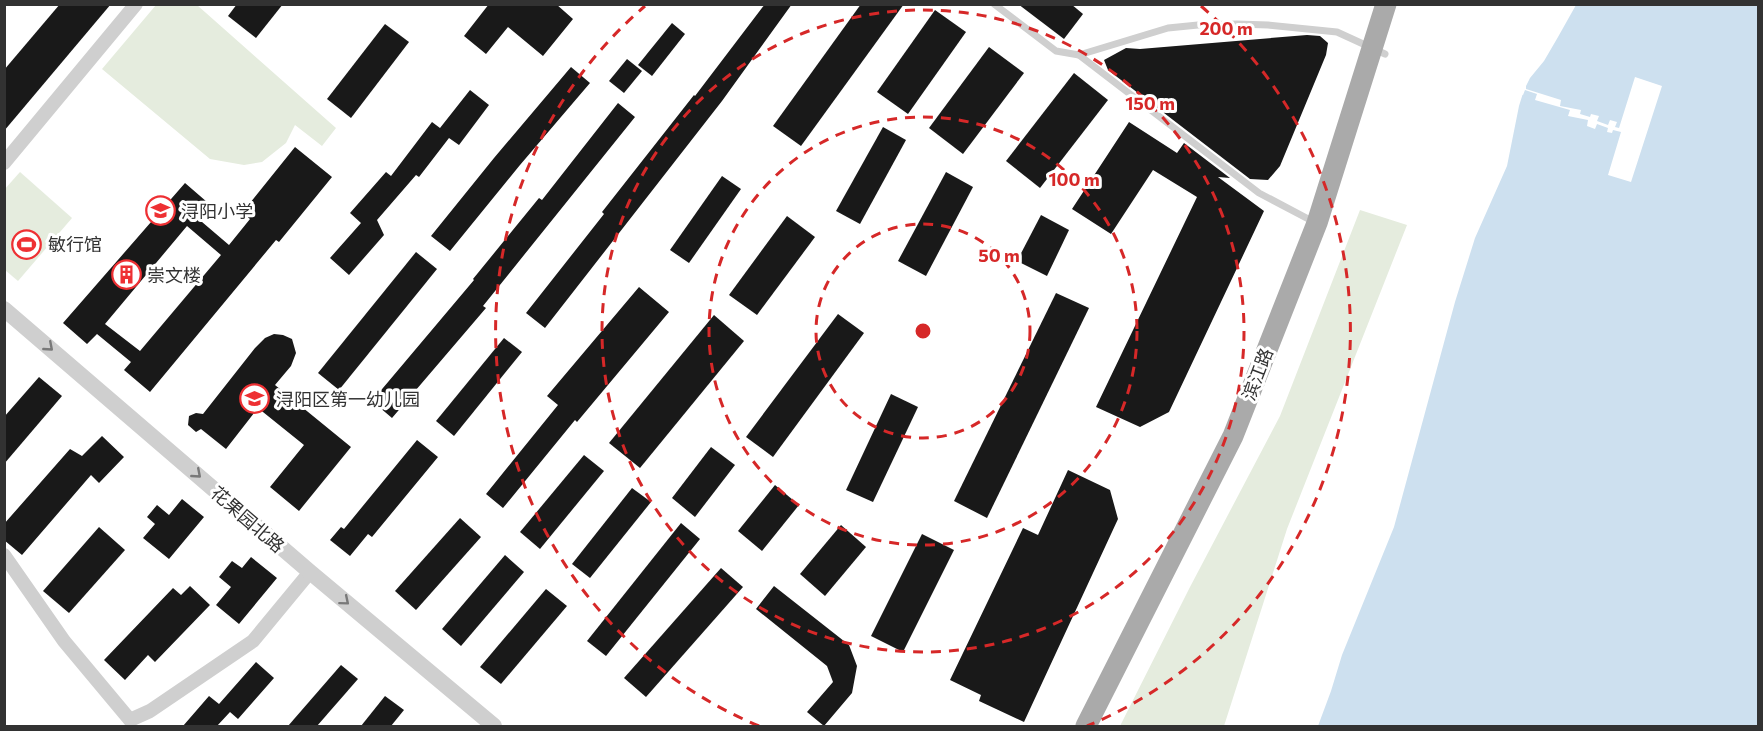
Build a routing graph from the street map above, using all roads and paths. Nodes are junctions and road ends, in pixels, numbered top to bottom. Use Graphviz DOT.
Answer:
graph roads {
  1 [pos="136,4"];
  2 [pos="994,4"];
  3 [pos="1386,4"];
  4 [pos="1401,4"];
  5 [pos="1385,54"];
  6 [pos="1079,55"];
  7 [pos="4,163"];
  8 [pos="1317,223"];
  9 [pos="4,309"];
  10 [pos="4,555"];
  11 [pos="310,572"];
  12 [pos="494,726"];
  13 [pos="1086,726"];
  14 [pos="1102,726"];
  1 -- 7 [label="street"];
  2 -- 6 [label="lane"];
  3 -- 8 [label="main road, 滨江路"];
  4 -- 5 [label="main road, 滨江路"];
  5 -- 6 [label="lane"];
  5 -- 14 [label="main road, 滨江路"];
  6 -- 8 [label="lane"];
  8 -- 13 [label="main road, 滨江路"];
  9 -- 11 [label="street, 花果园北路, one-way"];
  10 -- 11 [label="street"];
  11 -- 12 [label="street, 花果园北路, one-way"];
}
